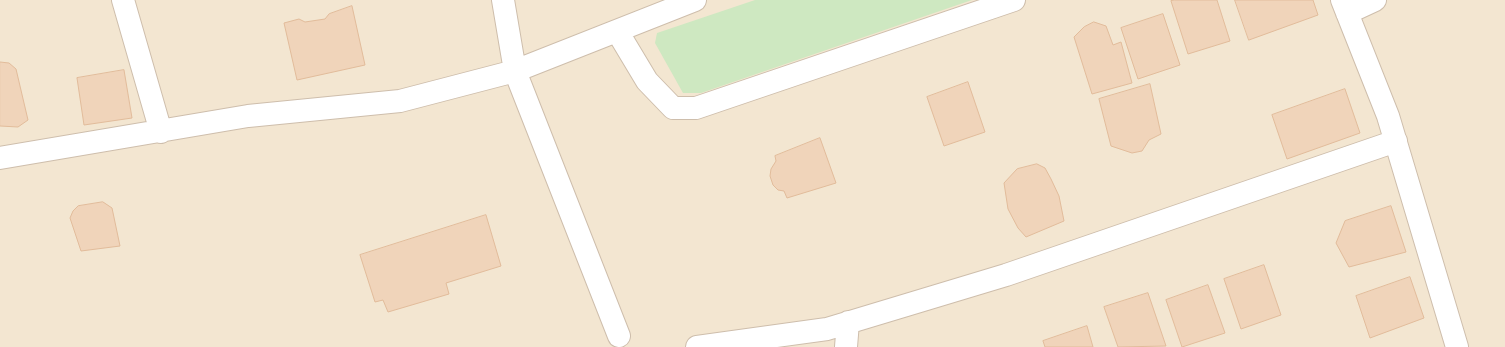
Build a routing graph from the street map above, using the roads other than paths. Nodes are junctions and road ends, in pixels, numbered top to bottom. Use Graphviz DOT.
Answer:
graph roads {
  1 [pos="123,0"];
  2 [pos="503,0"];
  3 [pos="695,0"];
  4 [pos="1014,0"];
  5 [pos="1375,0"];
  6 [pos="1344,6"];
  7 [pos="616,31"];
  8 [pos="515,71"];
  9 [pos="161,132"];
  10 [pos="1396,142"];
  11 [pos="0,158"];
  12 [pos="848,322"];
  13 [pos="619,336"];
  14 [pos="697,347"];
  15 [pos="846,347"];
  16 [pos="1457,347"];
  1 -- 9 [label="street"];
  2 -- 8 [label="street"];
  3 -- 7 [label="street"];
  4 -- 7 [label="street"];
  5 -- 6 [label="street"];
  6 -- 10 [label="street"];
  7 -- 8 [label="street"];
  8 -- 9 [label="street"];
  8 -- 13 [label="street"];
  9 -- 11 [label="street"];
  10 -- 12 [label="street"];
  10 -- 16 [label="street"];
  12 -- 14 [label="street"];
  12 -- 15 [label="street"];
}
